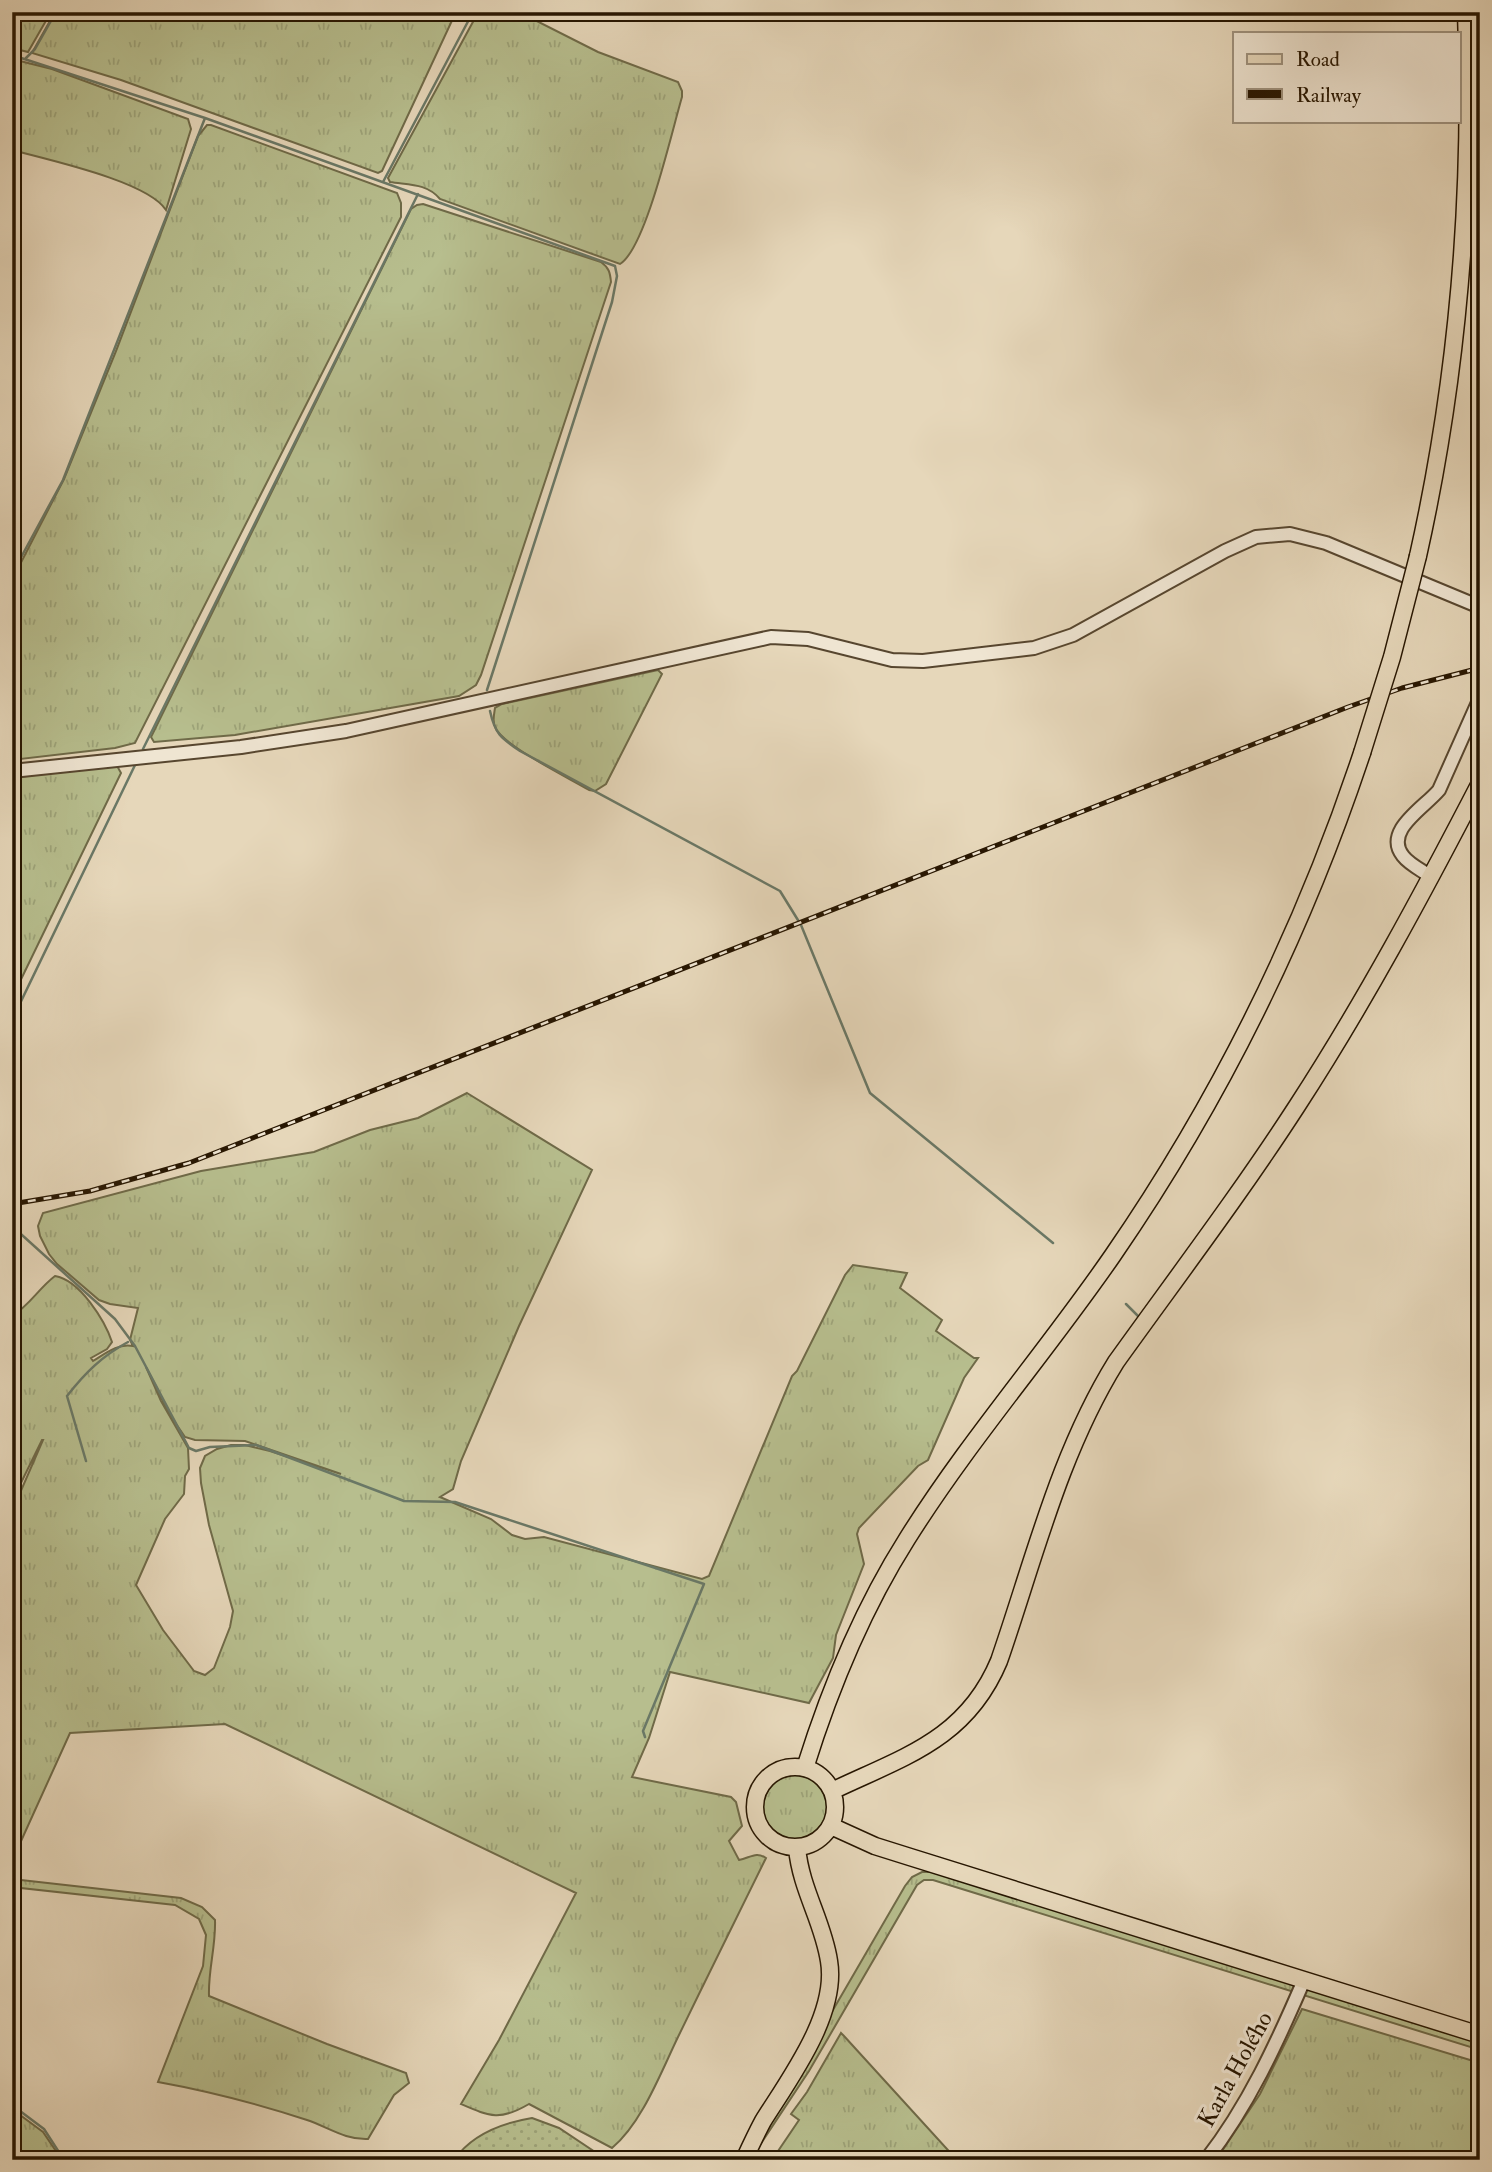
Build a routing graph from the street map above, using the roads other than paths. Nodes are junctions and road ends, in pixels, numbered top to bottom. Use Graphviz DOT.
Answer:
graph roads {
  1 [pos="1466,12"];
  2 [pos="1480,607"];
  3 [pos="1480,698"];
  4 [pos="12,771"];
  5 [pos="1480,783"];
  6 [pos="1430,876"];
  7 [pos="805,1768"];
  8 [pos="832,1790"];
  9 [pos="831,1826"];
  10 [pos="797,1848"];
  11 [pos="1304,1980"];
  12 [pos="1480,2035"];
  13 [pos="761,2124"];
  14 [pos="731,2160"];
  15 [pos="744,2160"];
  16 [pos="1206,2160"];
  1 -- 7 [label="main road, bridge"];
  2 -- 4 [label="street"];
  3 -- 6 [label="street"];
  5 -- 6 [label="main road"];
  6 -- 8 [label="main road"];
  7 -- 8 [label="main road"];
  7 -- 10 [label="main road"];
  8 -- 9 [label="main road"];
  9 -- 10 [label="main road"];
  9 -- 11 [label="main road"];
  10 -- 13 [label="main road"];
  11 -- 12 [label="main road"];
  11 -- 16 [label="street, Karla Holého"];
  13 -- 14 [label="main road"];
  13 -- 15 [label="main road"];
}
